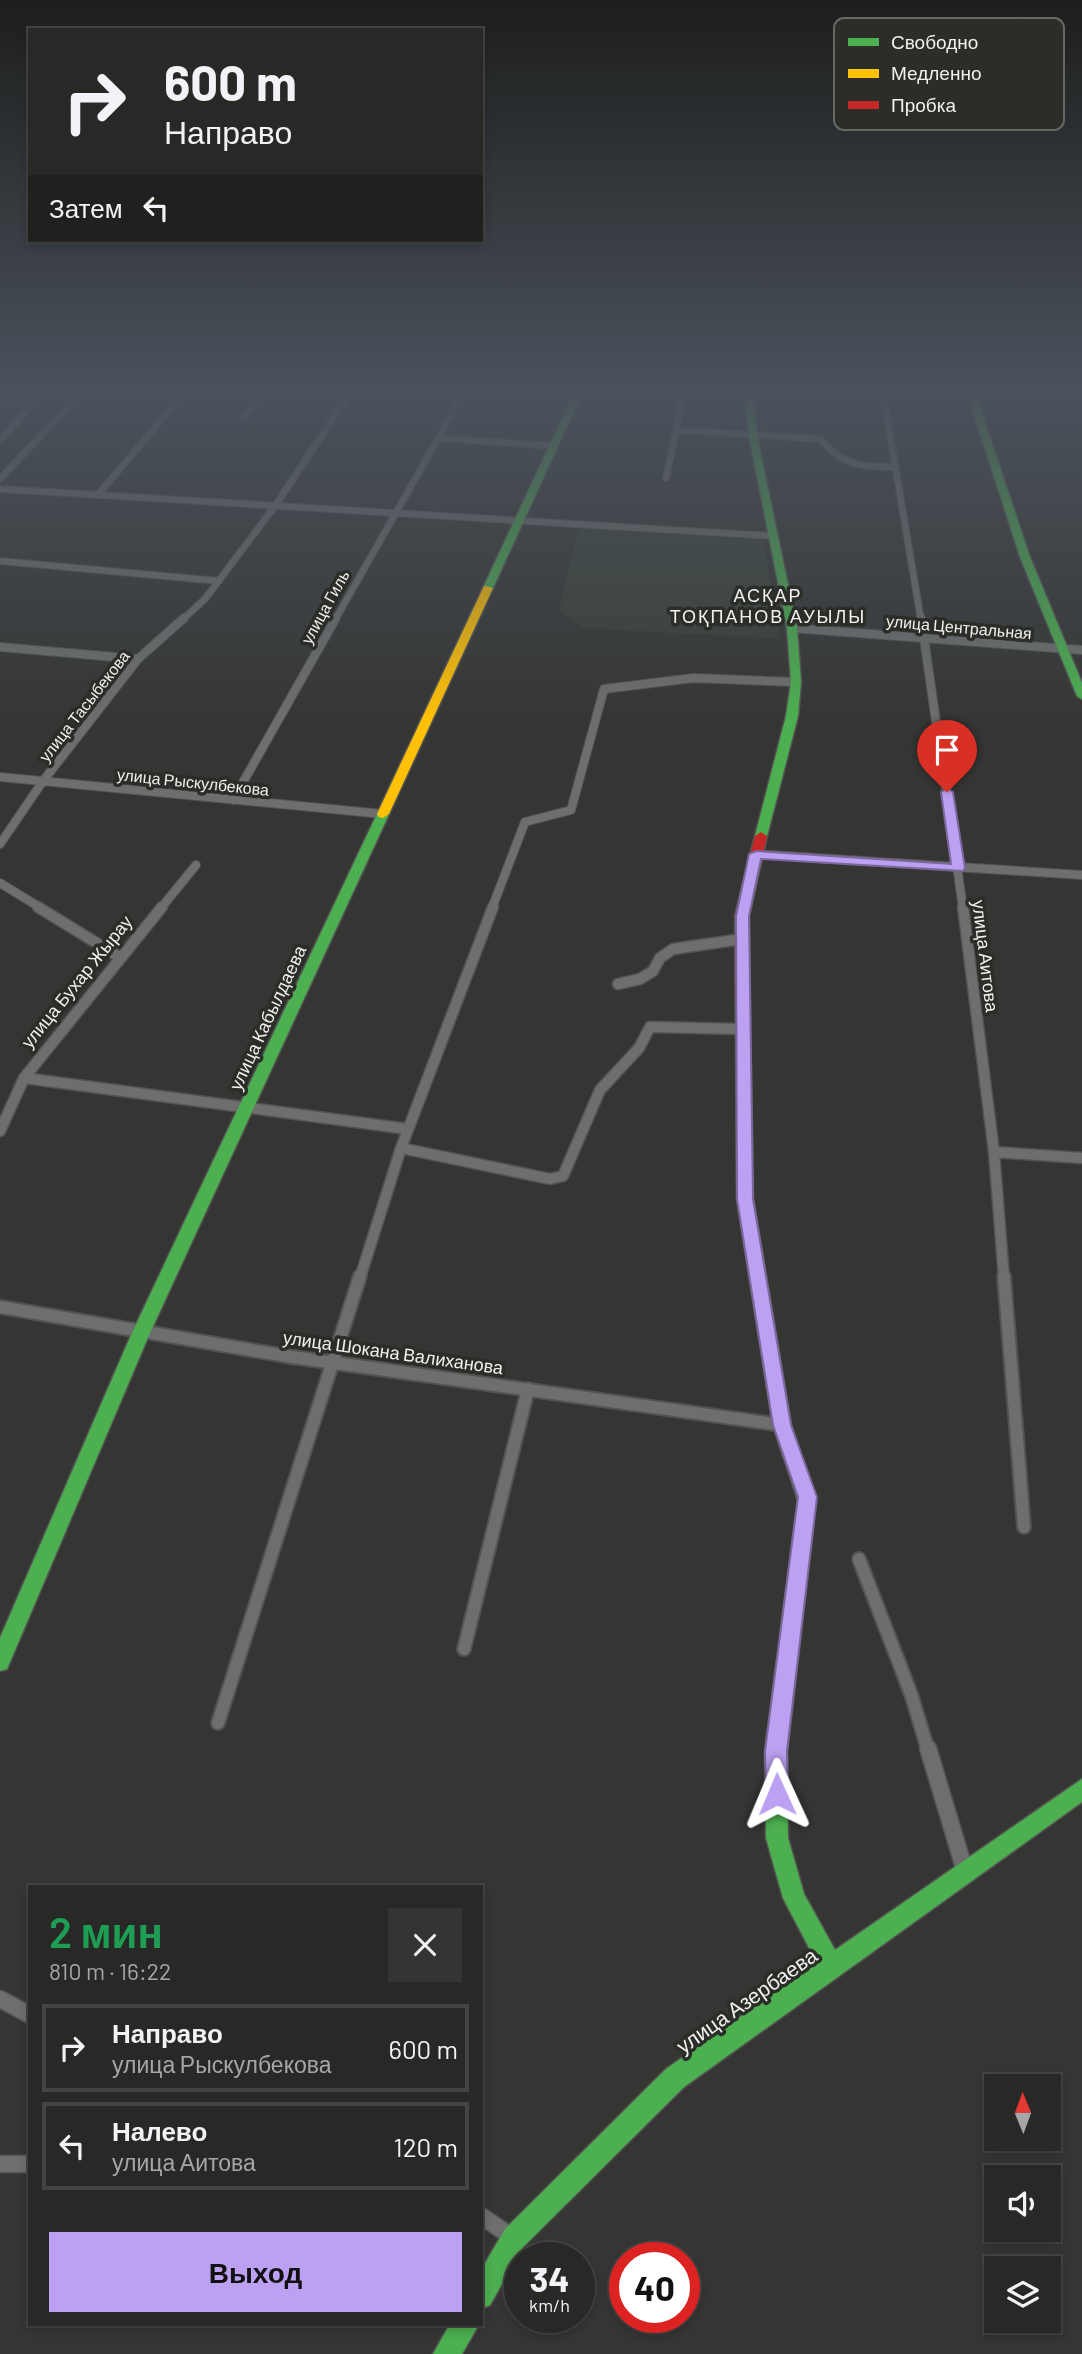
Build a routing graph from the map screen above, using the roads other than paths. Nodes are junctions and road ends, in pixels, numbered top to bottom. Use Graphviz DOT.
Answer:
graph roads {
  1 [pos="224,503"];
  2 [pos="277,503"];
  3 [pos="400,503"];
  4 [pos="529,503"];
  5 [pos="766,503"];
  6 [pos="900,503"];
  7 [pos="1007,503"];
  8 [pos="275,506"];
  9 [pos="394,513"];
  10 [pos="521,521"];
  11 [pos="773,536"];
  12 [pos="0,561"];
  13 [pos="219,580"];
  14 [pos="792,628"];
  15 [pos="924,638"];
  16 [pos="0,647"];
  17 [pos="1061,649"];
  18 [pos="1082,650"];
  19 [pos="138,659"];
  20 [pos="796,682"];
  21 [pos="1082,696"];
  22 [pos="0,777"];
  23 [pos="43,781"];
  24 [pos="233,800"];
  25 [pos="383,814"];
  26 [pos="0,844"];
  27 [pos="756,854"];
  28 [pos="196,865"];
  29 [pos="958,868"];
  30 [pos="1082,875"];
  31 [pos="0,883"];
  32 [pos="742,939"];
  33 [pos="121,958"];
  34 [pos="618,984"];
  35 [pos="742,1029"];
  36 [pos="24,1078"];
  37 [pos="248,1107"];
  38 [pos="408,1129"];
  39 [pos="0,1131"];
  40 [pos="401,1148"];
  41 [pos="994,1152"];
  42 [pos="1082,1158"];
  43 [pos="0,1307"];
  44 [pos="140,1335"];
  45 [pos="330,1364"];
  46 [pos="527,1389"];
  47 [pos="782,1425"];
  48 [pos="1024,1527"];
  49 [pos="859,1559"];
  50 [pos="464,1649"];
  51 [pos="0,1662"];
  52 [pos="218,1723"];
  53 [pos="1082,1789"];
  54 [pos="965,1872"];
  55 [pos="832,1967"];
  56 [pos="0,1999"];
  57 [pos="28,2014"];
  58 [pos="0,2164"];
  59 [pos="28,2164"];
  60 [pos="483,2217"];
  61 [pos="514,2238"];
  62 [pos="483,2292"];
  63 [pos="464,2326"];
  64 [pos="447,2354"];
  1 -- 8 [label="street"];
  2 -- 8 [label="street, улица Тасыбекова"];
  3 -- 9 [label="street, улица Гиль"];
  4 -- 10 [label="street, улица Кабылдаева"];
  5 -- 11 [label="street"];
  6 -- 15 [label="street, улица Аитова"];
  7 -- 17 [label="street"];
  8 -- 9 [label="street"];
  8 -- 13 [label="street, улица Тасыбекова"];
  9 -- 10 [label="street"];
  9 -- 24 [label="street, улица Гиль"];
  10 -- 11 [label="street"];
  10 -- 25 [label="street, улица Кабылдаева"];
  11 -- 14 [label="street"];
  12 -- 13 [label="street"];
  13 -- 19 [label="street, улица Тасыбекова"];
  14 -- 15 [label="street, улица Центральная"];
  14 -- 20 [label="street"];
  15 -- 17 [label="street, улица Центральная"];
  15 -- 29 [label="street, улица Аитова"];
  16 -- 19 [label="street"];
  17 -- 18 [label="street, улица Центральная"];
  17 -- 21 [label="street"];
  19 -- 23 [label="street, улица Тасыбекова"];
  20 -- 27 [label="street"];
  20 -- 38 [label="street"];
  22 -- 23 [label="street, улица Рыскулбекова"];
  23 -- 24 [label="street, улица Рыскулбекова"];
  23 -- 26 [label="street, улица Тасыбекова"];
  24 -- 25 [label="street, улица Рыскулбекова"];
  25 -- 37 [label="street, улица Кабылдаева"];
  27 -- 29 [label="street"];
  27 -- 32 [label="street"];
  28 -- 33 [label="street, улица Бухар Жырау"];
  29 -- 30 [label="street"];
  29 -- 41 [label="street, улица Аитова"];
  31 -- 33 [label="street"];
  32 -- 34 [label="street"];
  32 -- 35 [label="street"];
  33 -- 36 [label="street, улица Бухар Жырау"];
  35 -- 40 [label="street"];
  35 -- 47 [label="street"];
  36 -- 37 [label="street"];
  36 -- 39 [label="street, улица Бухар Жырау"];
  37 -- 38 [label="street"];
  37 -- 44 [label="street, улица Кабылдаева"];
  38 -- 40 [label="street"];
  40 -- 45 [label="street"];
  41 -- 42 [label="street"];
  41 -- 48 [label="street, улица Аитова"];
  43 -- 44 [label="street, улица Шокана Валиханова"];
  44 -- 45 [label="street, улица Шокана Валиханова"];
  44 -- 51 [label="street, улица Кабылдаева"];
  45 -- 46 [label="street, улица Шокана Валиханова"];
  45 -- 52 [label="street"];
  46 -- 47 [label="street, улица Шокана Валиханова"];
  46 -- 50 [label="street"];
  47 -- 55 [label="street"];
  49 -- 54 [label="street"];
  53 -- 54 [label="street, улица Азербаева"];
  54 -- 55 [label="street, улица Азербаева"];
  55 -- 61 [label="street, улица Азербаева"];
  56 -- 57 [label="street"];
  58 -- 59 [label="street"];
  60 -- 61 [label="street"];
  61 -- 62 [label="street, улица Азербаева"];
  63 -- 64 [label="street"];
}
